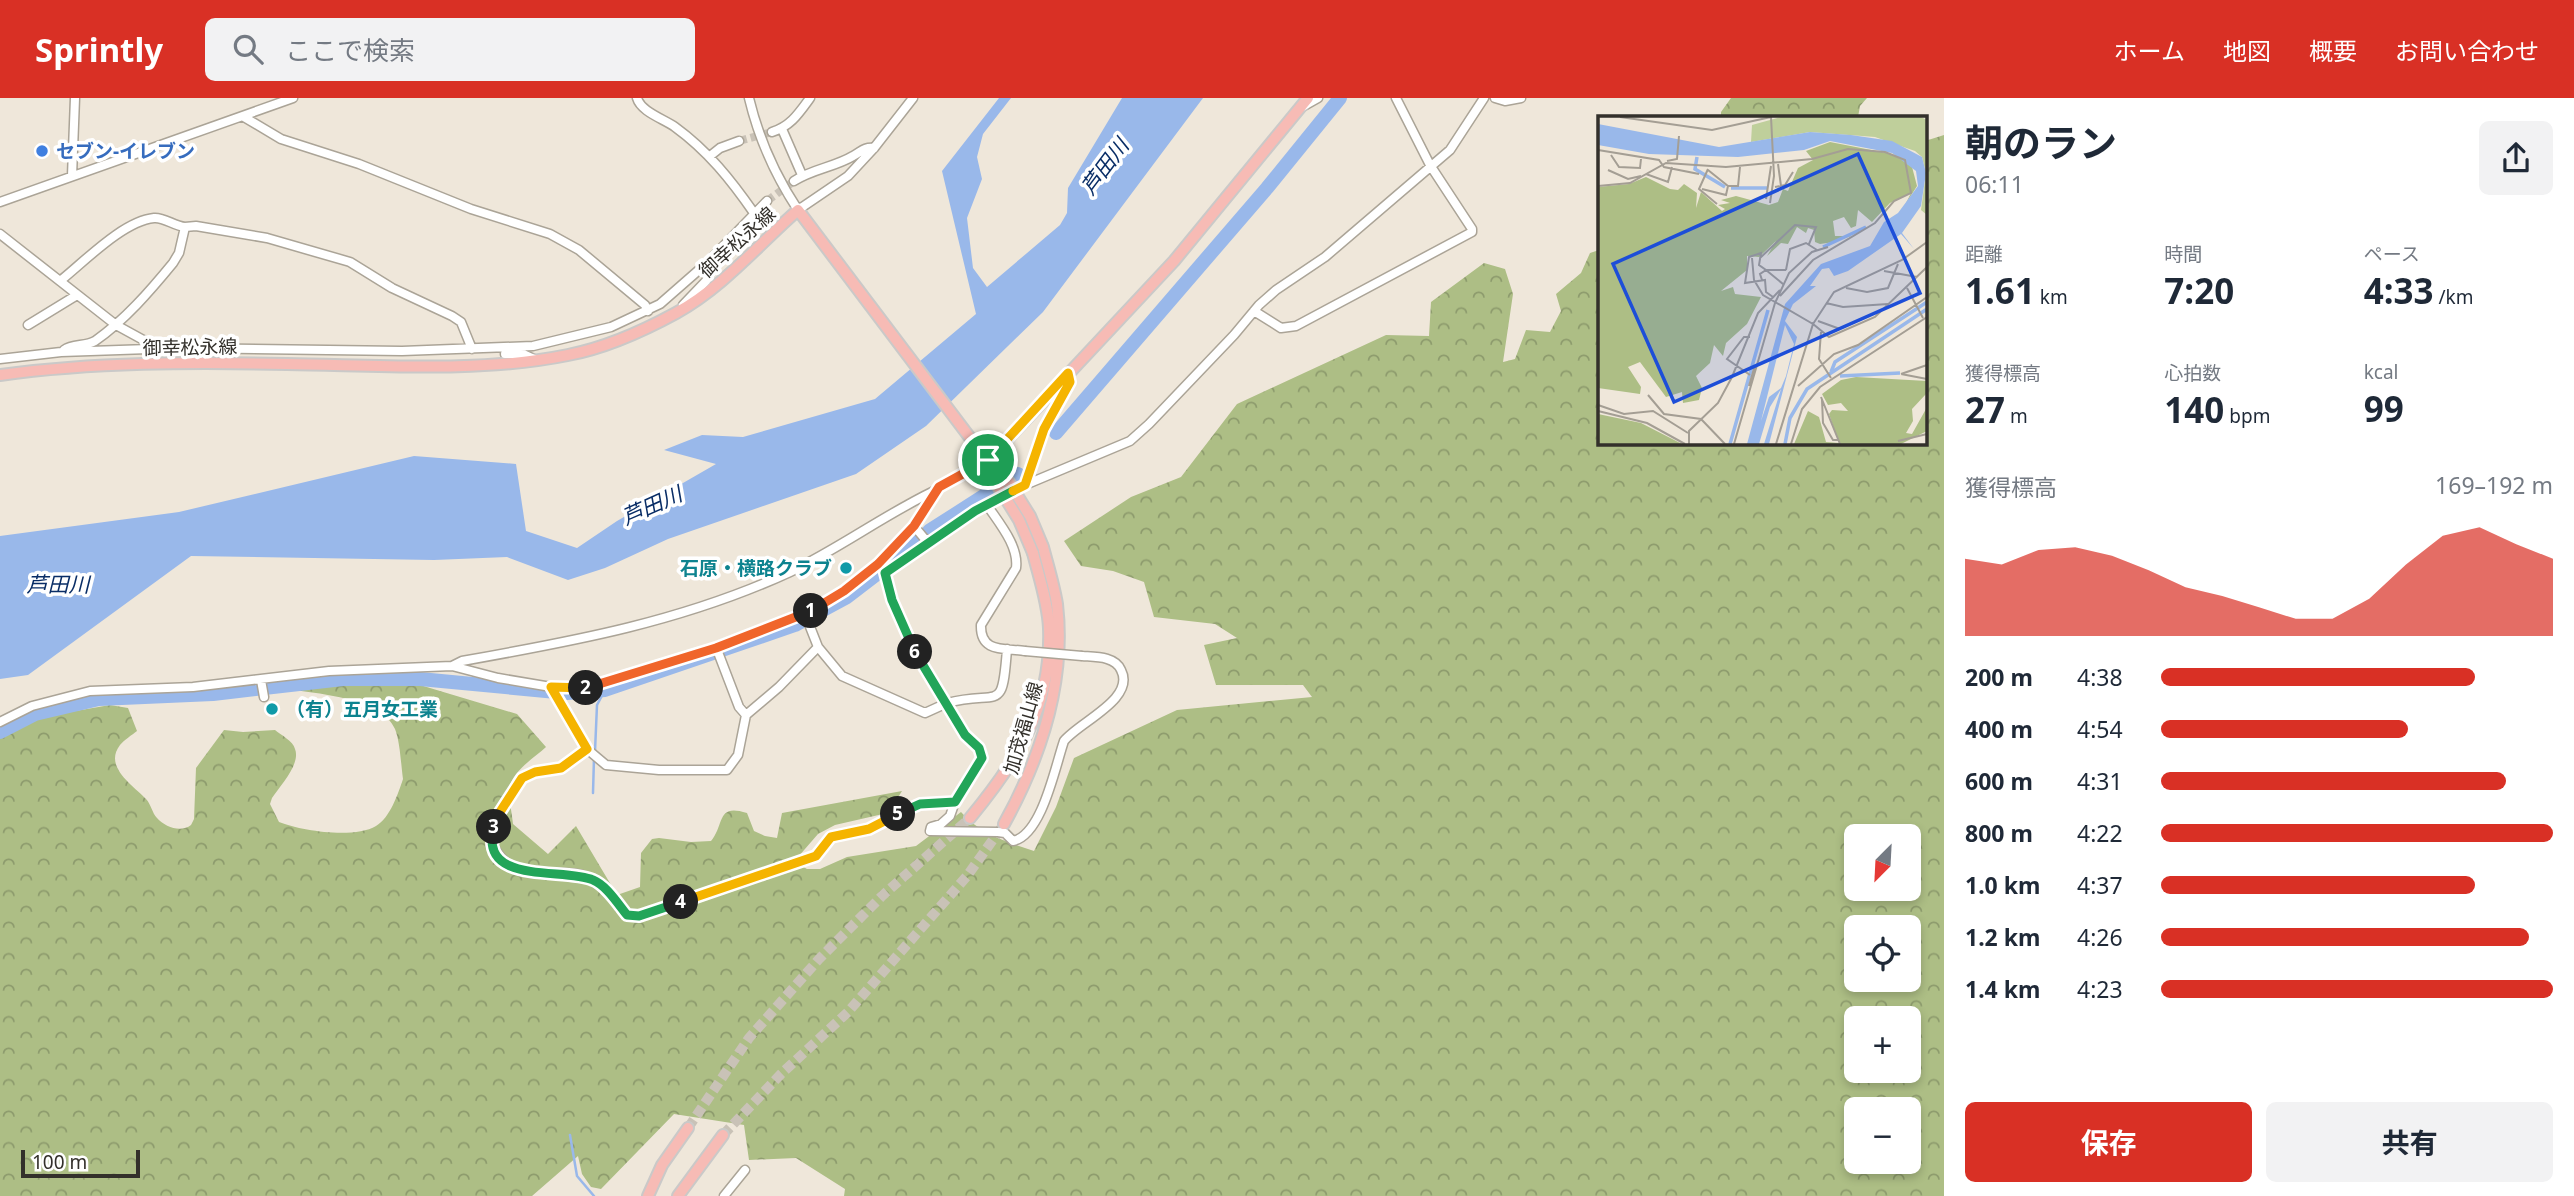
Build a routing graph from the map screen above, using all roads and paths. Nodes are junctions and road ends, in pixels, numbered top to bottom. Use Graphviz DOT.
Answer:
graph roads {
  1 [pos="75,98"];
  2 [pos="293,98"];
  3 [pos="637,98"];
  4 [pos="749,98"];
  5 [pos="810,98"];
  6 [pos="913,98"];
  7 [pos="1308,98"];
  8 [pos="1318,98"];
  9 [pos="1396,98"];
  10 [pos="1484,98"];
  11 [pos="1495,98"];
  12 [pos="1521,98"];
  13 [pos="1301,107"];
  14 [pos="244,117"];
  15 [pos="782,129"];
  16 [pos="772,132"];
  17 [pos="739,141"];
  18 [pos="874,148"];
  19 [pos="710,156"];
  20 [pos="1430,165"];
  21 [pos="802,175"];
  22 [pos="72,176"];
  23 [pos="794,181"];
  24 [pos="766,201"];
  25 [pos="0,202"];
  26 [pos="798,210"];
  27 [pos="754,213"];
  28 [pos="185,227"];
  29 [pos="0,234"];
  30 [pos="727,242"];
  31 [pos="60,281"];
  32 [pos="77,295"];
  33 [pos="648,311"];
  34 [pos="1255,311"];
  35 [pos="677,312"];
  36 [pos="28,325"];
  37 [pos="117,325"];
  38 [pos="178,348"];
  39 [pos="475,349"];
  40 [pos="61,352"];
  41 [pos="0,359"];
  42 [pos="536,360"];
  43 [pos="1068,373"];
  44 [pos="0,375"];
  45 [pos="988,460"];
  46 [pos="1000,479"];
  47 [pos="1025,485"];
  48 [pos="934,491"];
  49 [pos="987,505"];
  50 [pos="914,526"];
  51 [pos="931,541"];
  52 [pos="878,564"];
  53 [pos="885,573"];
  54 [pos="806,618"];
  55 [pos="818,647"];
  56 [pos="716,648"];
  57 [pos="1007,649"];
  58 [pos="452,666"];
  59 [pos="261,680"];
  60 [pos="551,687"];
  61 [pos="264,696"];
  62 [pos="947,703"];
  63 [pos="746,715"];
  64 [pos="0,722"];
  65 [pos="592,753"];
  66 [pos="955,802"];
  67 [pos="970,818"];
  68 [pos="1004,824"];
  69 [pos="688,1128"];
  70 [pos="723,1135"];
  71 [pos="745,1170"];
  72 [pos="648,1196"];
  73 [pos="678,1196"];
  74 [pos="724,1196"];
  1 -- 22 [label="street"];
  2 -- 14 [label="street"];
  3 -- 19 [label="street"];
  4 -- 26 [label="street"];
  5 -- 15 [label="street"];
  6 -- 18 [label="street"];
  7 -- 13 [label="main road"];
  8 -- 13 [label="street"];
  9 -- 20 [label="street"];
  10 -- 20 [label="street"];
  11 -- 12 [label="street"];
  13 -- 43 [label="main road"];
  14 -- 22 [label="street"];
  14 -- 33 [label="street"];
  15 -- 16 [label="street"];
  15 -- 21 [label="street"];
  17 -- 19 [label="street"];
  18 -- 21 [label="street"];
  18 -- 26 [label="street"];
  19 -- 27 [label="street"];
  20 -- 34 [label="street"];
  20 -- 34 [label="street"];
  21 -- 23 [label="street"];
  22 -- 25 [label="street"];
  24 -- 27 [label="street"];
  26 -- 35 [label="main road, 御幸松永線"];
  26 -- 45 [label="main road, 御幸松永線"];
  27 -- 30 [label="street"];
  28 -- 31 [label="street"];
  28 -- 37 [label="street"];
  28 -- 39 [label="street"];
  29 -- 31 [label="street"];
  30 -- 33 [label="street"];
  30 -- 35 [label="street"];
  31 -- 32 [label="street"];
  32 -- 36 [label="street"];
  32 -- 37 [label="street"];
  33 -- 39 [label="street"];
  34 -- 47 [label="street"];
  35 -- 42 [label="main road, 御幸松永線"];
  37 -- 38 [label="street"];
  37 -- 40 [label="street"];
  38 -- 39 [label="street"];
  38 -- 40 [label="street"];
  39 -- 42 [label="street"];
  40 -- 41 [label="street"];
  42 -- 44 [label="main road, 御幸松永線"];
  43 -- 45 [label="main road"];
  43 -- 47 [label="street"];
  45 -- 46 [label="main road, 加茂福山線"];
  45 -- 48 [label="street"];
  46 -- 67 [label="main road, 加茂福山線, bridge"];
  46 -- 68 [label="main road, 加茂福山線, bridge"];
  47 -- 49 [label="street"];
  48 -- 50 [label="street"];
  48 -- 58 [label="street"];
  49 -- 51 [label="street"];
  49 -- 57 [label="street"];
  50 -- 51 [label="street"];
  50 -- 52 [label="street"];
  51 -- 53 [label="street"];
  52 -- 53 [label="street"];
  52 -- 54 [label="street"];
  53 -- 62 [label="street"];
  54 -- 55 [label="street"];
  54 -- 56 [label="street"];
  55 -- 62 [label="street"];
  55 -- 63 [label="street"];
  56 -- 60 [label="street"];
  56 -- 63 [label="street"];
  57 -- 62 [label="street"];
  57 -- 66 [label="street, bridge"];
  58 -- 59 [label="street"];
  58 -- 60 [label="street"];
  59 -- 61 [label="street"];
  59 -- 64 [label="street"];
  60 -- 65 [label="street"];
  62 -- 66 [label="street"];
  63 -- 65 [label="street"];
  65 -- 66 [label="street"];
  69 -- 72 [label="main road"];
  70 -- 73 [label="main road"];
  71 -- 74 [label="street"];
}
